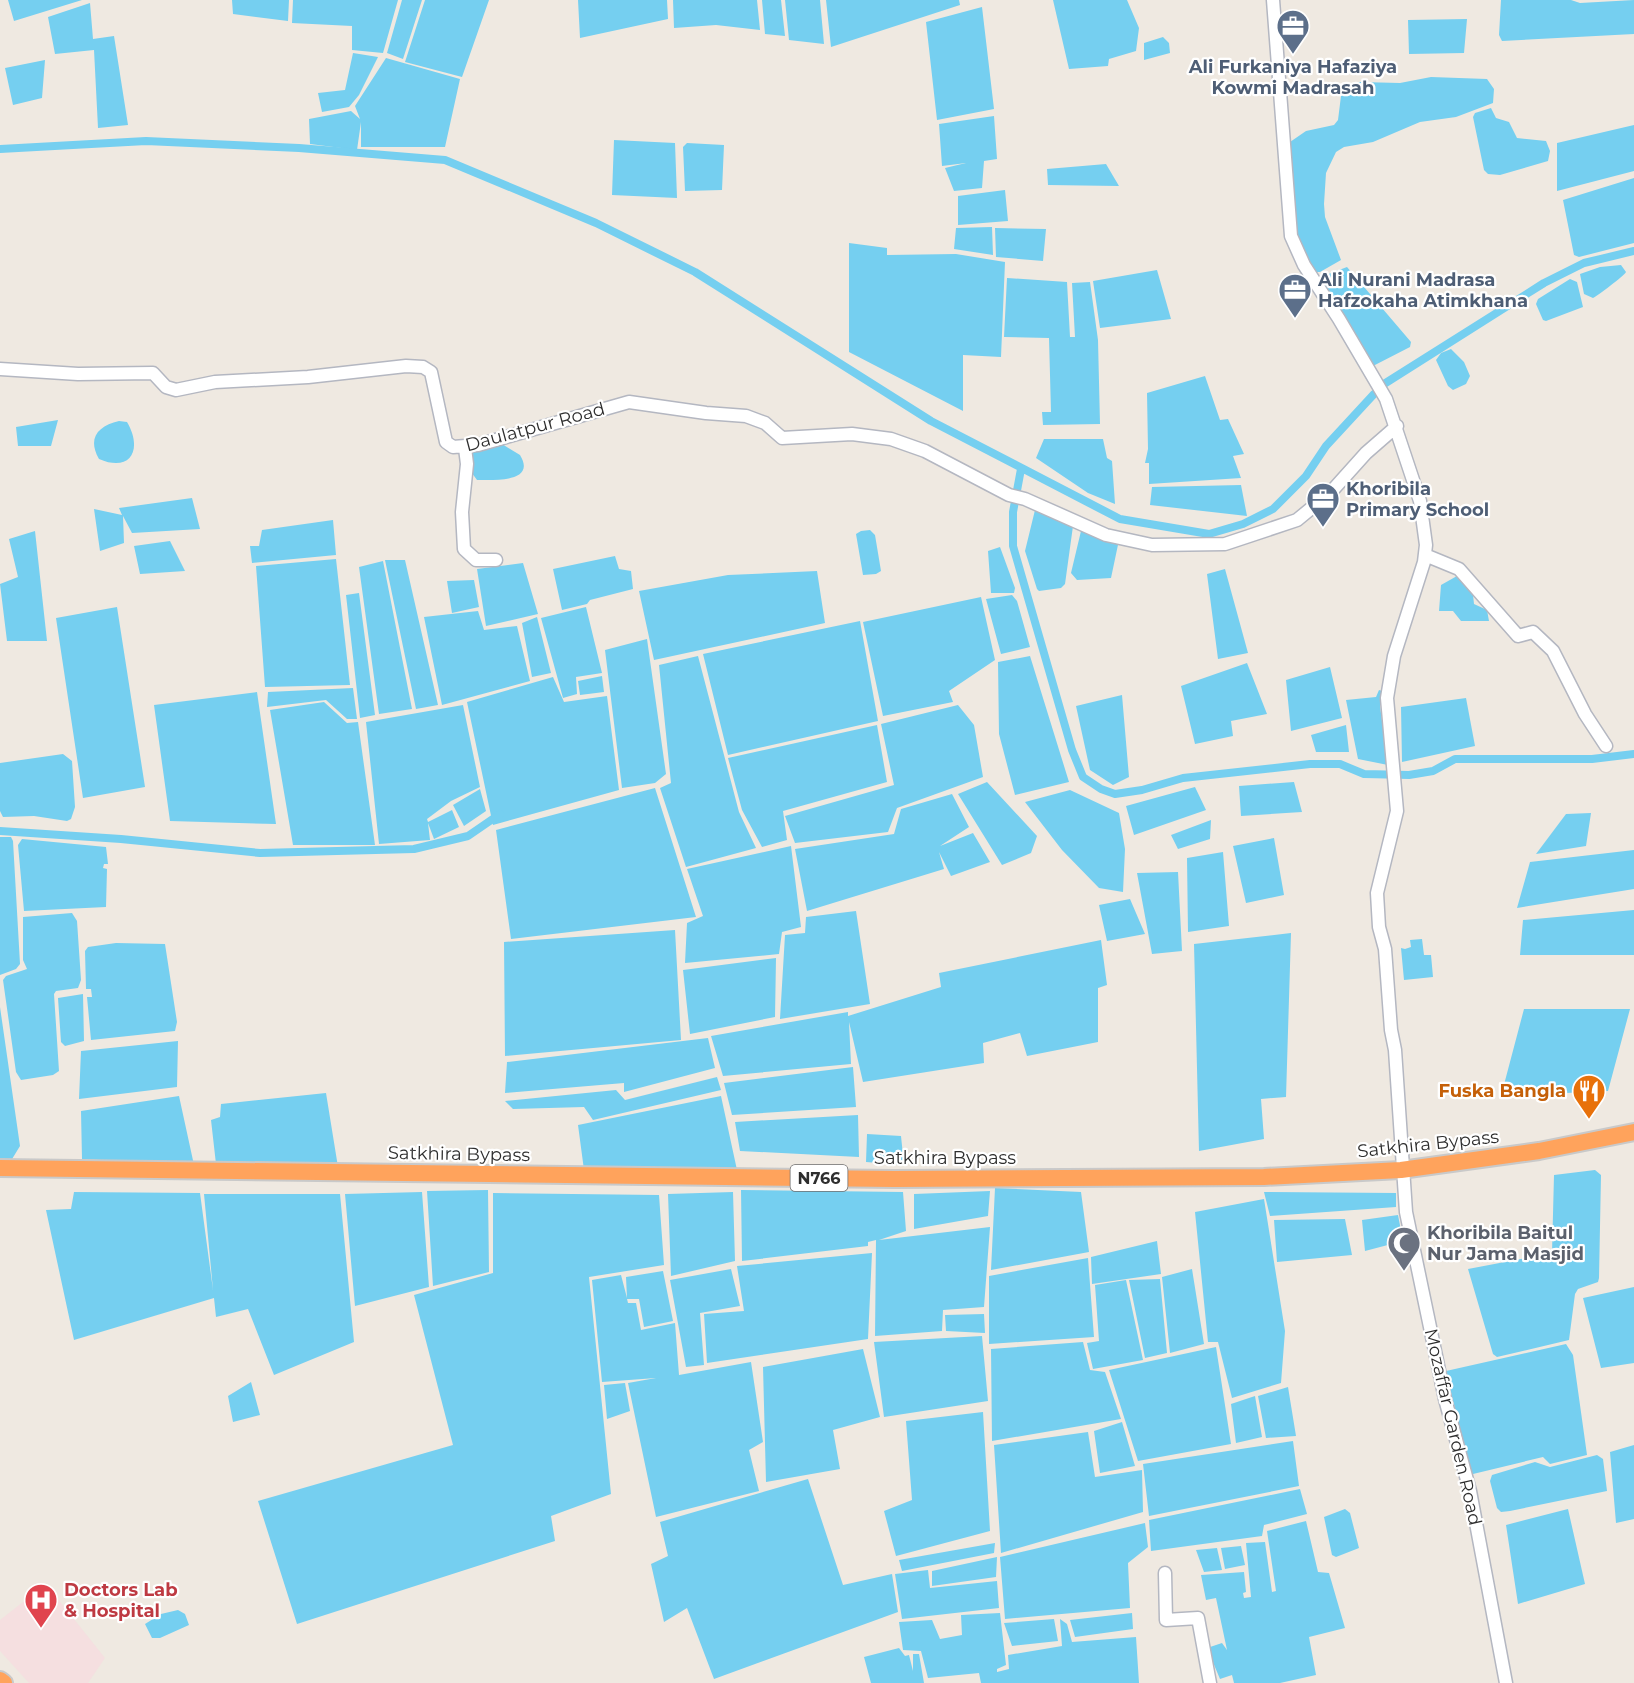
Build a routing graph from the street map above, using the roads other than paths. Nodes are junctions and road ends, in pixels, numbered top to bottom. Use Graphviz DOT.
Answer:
graph roads {
  1 [pos="1273,0"];
  2 [pos="0,369"];
  3 [pos="1397,426"];
  4 [pos="465,448"];
  5 [pos="1425,555"];
  6 [pos="496,560"];
  7 [pos="1606,746"];
  8 [pos="1634,1131"];
  9 [pos="0,1168"];
  10 [pos="1401,1170"];
  11 [pos="1165,1574"];
  12 [pos="0,1680"];
  13 [pos="4,1683"];
  14 [pos="1210,1683"];
  15 [pos="1506,1683"];
  1 -- 3 [label="street"];
  2 -- 4 [label="street, Daulatpur Road"];
  3 -- 4 [label="street, Daulatpur Road"];
  3 -- 5 [label="street"];
  4 -- 6 [label="street"];
  5 -- 7 [label="street"];
  5 -- 10 [label="street, Mozaffar Garden Road"];
  8 -- 10 [label="highway, Satkhira Bypass / N766"];
  9 -- 10 [label="highway, Satkhira Bypass / N766"];
  10 -- 15 [label="street, Mozaffar Garden Road"];
  11 -- 14 [label="street"];
  12 -- 13 [label="highway"];
}
